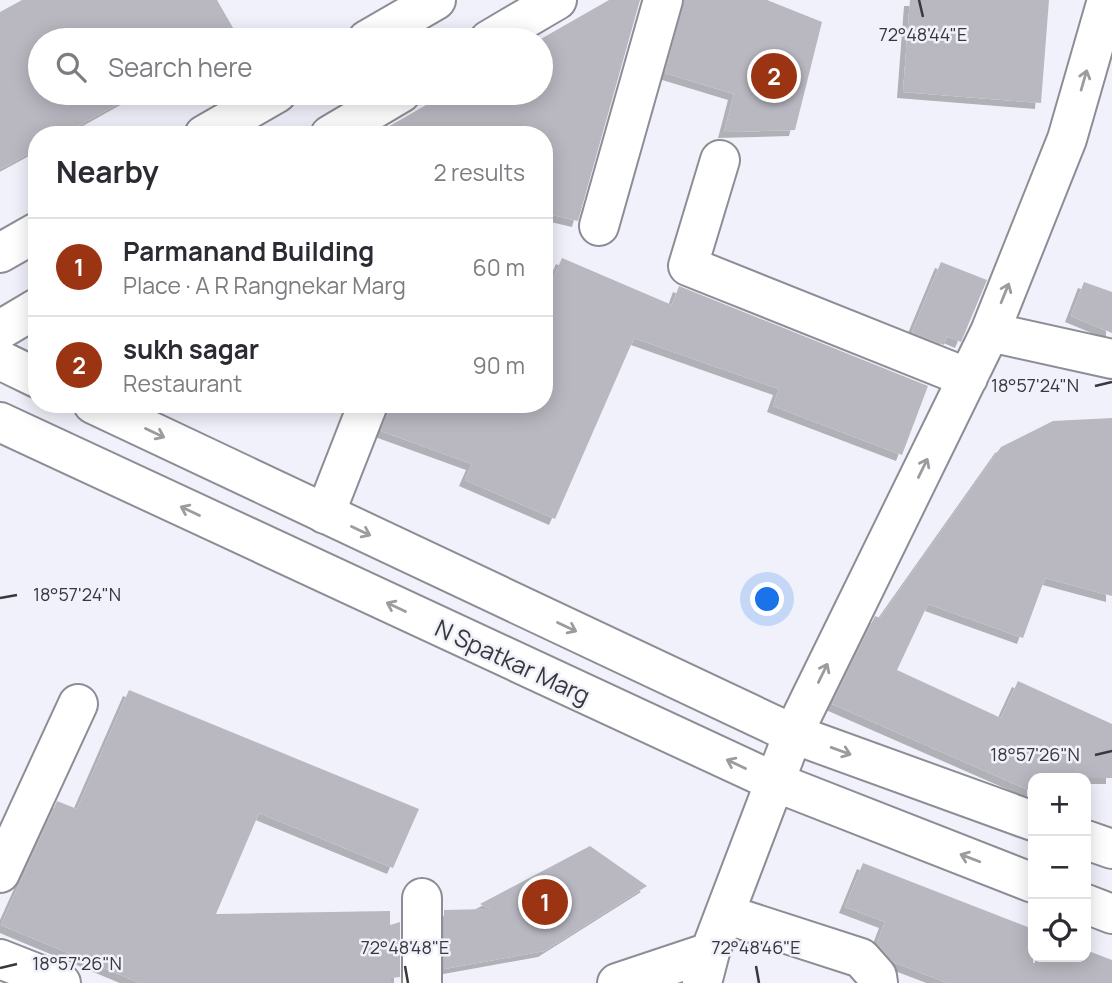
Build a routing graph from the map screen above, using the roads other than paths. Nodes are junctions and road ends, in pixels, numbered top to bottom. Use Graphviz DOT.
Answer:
graph roads {
  1 [pos="436,0"];
  2 [pos="557,0"];
  3 [pos="663,0"];
  4 [pos="1107,0"];
  5 [pos="388,28"];
  6 [pos="509,28"];
  7 [pos="255,105"];
  8 [pos="381,105"];
  9 [pos="219,126"];
  10 [pos="345,126"];
  11 [pos="720,160"];
  12 [pos="599,226"];
  13 [pos="28,237"];
  14 [pos="0,253"];
  15 [pos="28,313"];
  16 [pos="0,330"];
  17 [pos="990,332"];
  18 [pos="1112,359"];
  19 [pos="0,360"];
  20 [pos="28,374"];
  21 [pos="968,378"];
  22 [pos="112,413"];
  23 [pos="364,413"];
  24 [pos="0,422"];
  25 [pos="325,514"];
  26 [pos="78,704"];
  27 [pos="793,734"];
  28 [pos="775,782"];
  29 [pos="1028,819"];
  30 [pos="1091,842"];
  31 [pos="1112,849"];
  32 [pos="0,873"];
  33 [pos="1028,881"];
  34 [pos="422,898"];
  35 [pos="1091,906"];
  36 [pos="725,914"];
  37 [pos="1112,914"];
  38 [pos="0,959"];
  39 [pos="706,968"];
  40 [pos="61,983"];
  41 [pos="422,983"];
  42 [pos="617,983"];
  43 [pos="878,983"];
  1 -- 5 [label="main road"];
  2 -- 6 [label="main road"];
  3 -- 12 [label="main road"];
  17 -- 4 [label="main road, one-way"];
  7 -- 9 [label="main road"];
  8 -- 10 [label="main road"];
  11 -- 21 [label="main road"];
  13 -- 14 [label="main road"];
  15 -- 16 [label="main road"];
  17 -- 18 [label="main road"];
  17 -- 21 [label="main road"];
  19 -- 20 [label="main road"];
  27 -- 21 [label="main road, one-way"];
  22 -- 25 [label="main road, one-way"];
  23 -- 25 [label="main road"];
  28 -- 24 [label="main road, N Spatkar Marg, one-way"];
  25 -- 27 [label="main road, one-way"];
  26 -- 32 [label="main road"];
  27 -- 28 [label="main road"];
  27 -- 29 [label="main road, one-way"];
  33 -- 28 [label="main road, N Spatkar Marg, one-way"];
  28 -- 36 [label="main road"];
  30 -- 31 [label="main road"];
  34 -- 41 [label="main road"];
  35 -- 37 [label="main road"];
  36 -- 39 [label="main road"];
  36 -- 43 [label="main road"];
  38 -- 40 [label="main road"];
  39 -- 42 [label="main road"];
}
